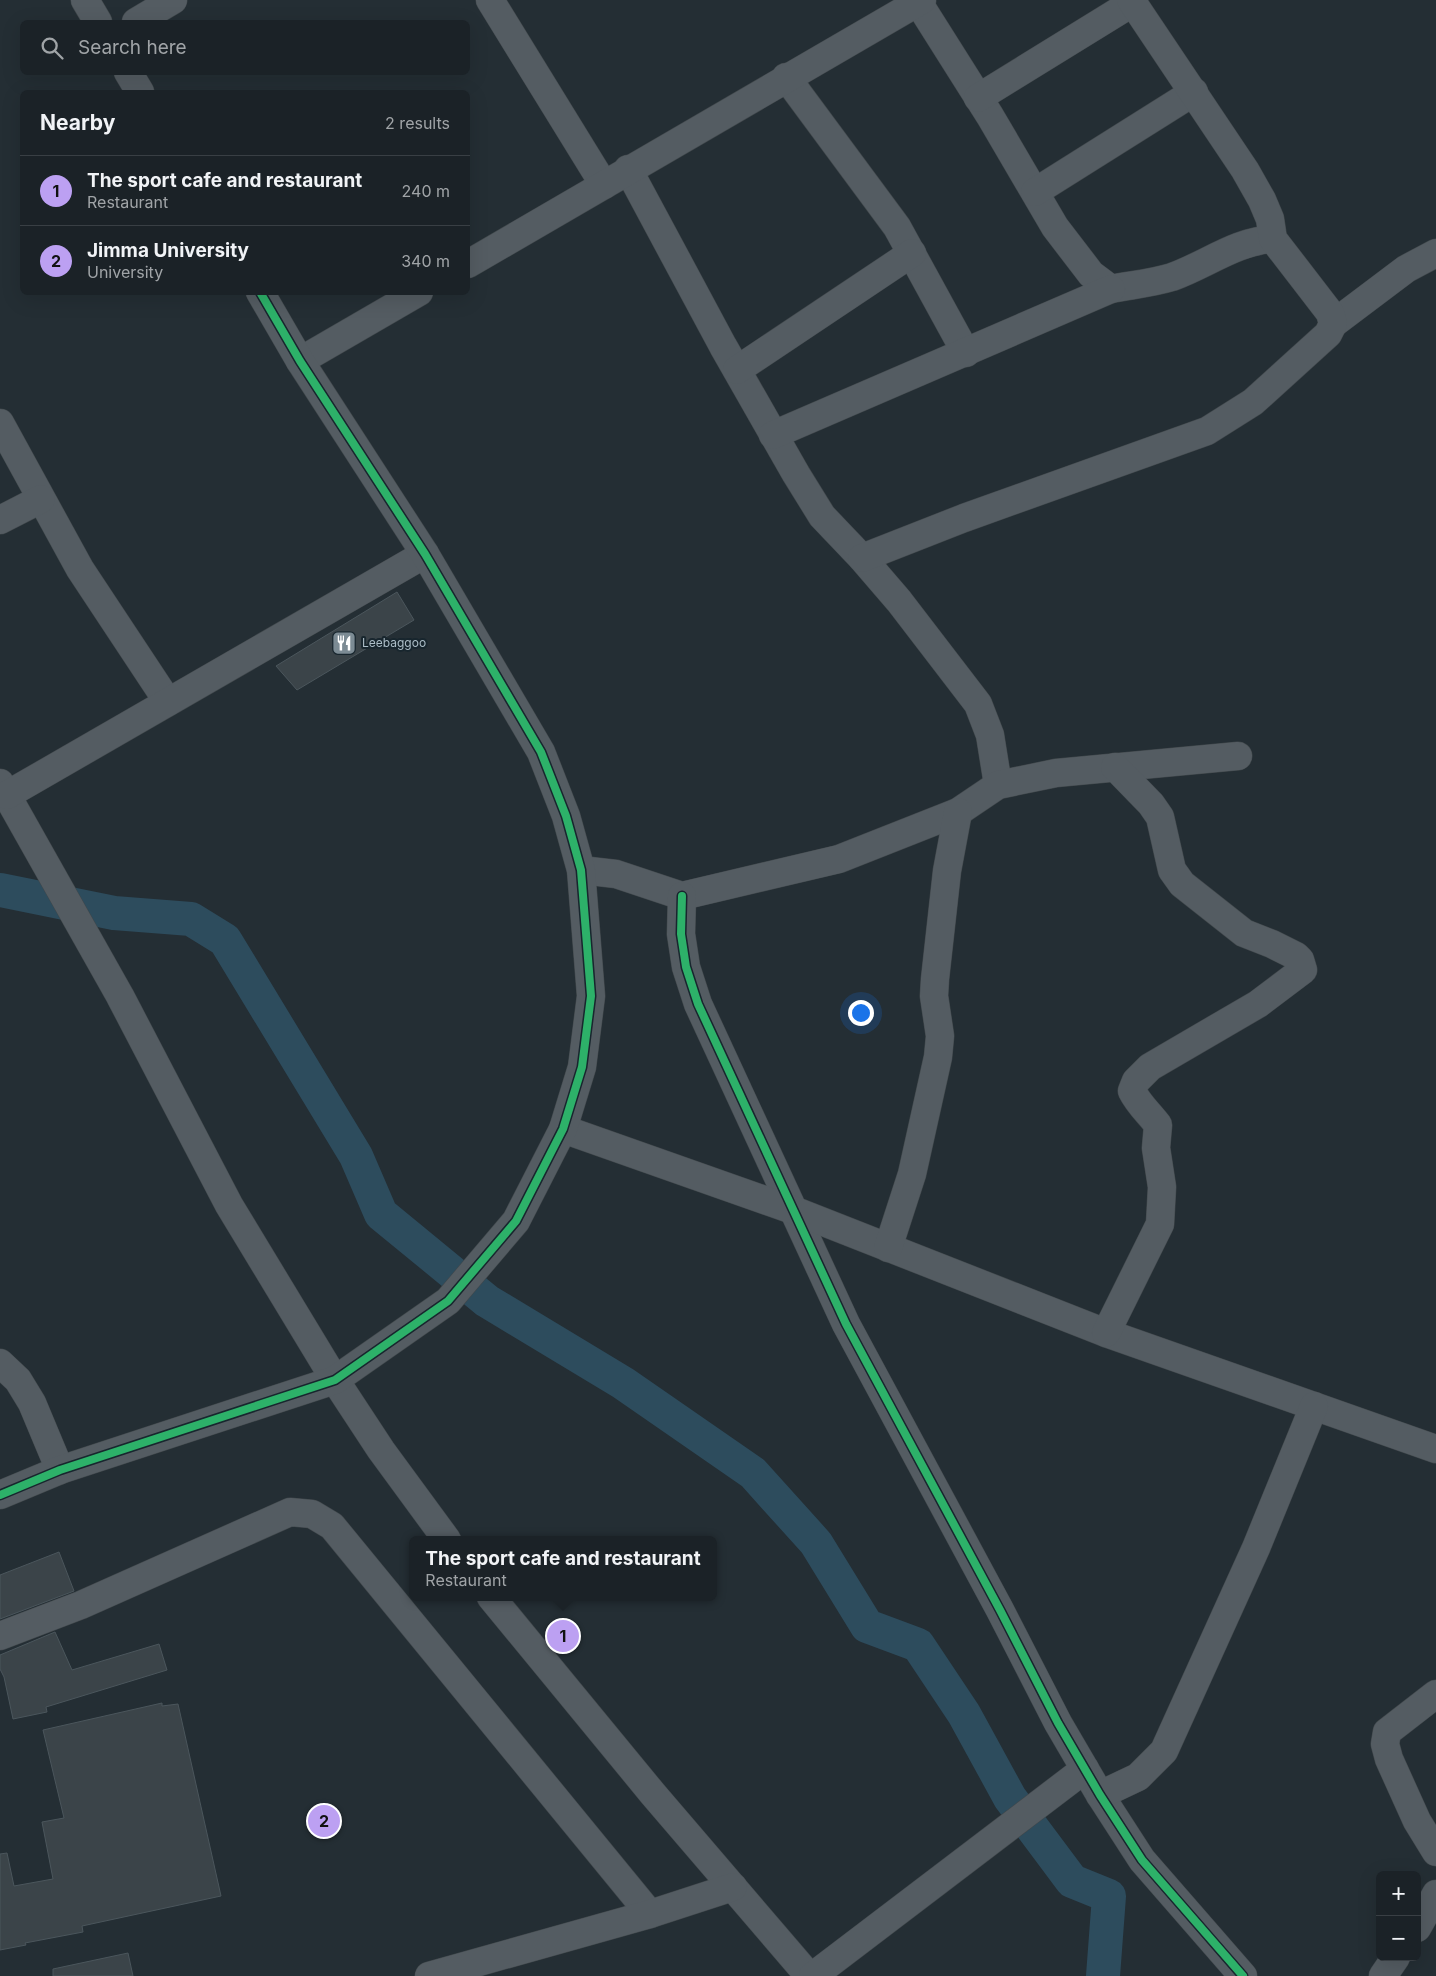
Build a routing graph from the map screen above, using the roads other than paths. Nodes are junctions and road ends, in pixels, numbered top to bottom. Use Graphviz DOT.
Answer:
graph roads {
  1 [pos="85,0"];
  2 [pos="173,0"];
  3 [pos="490,0"];
  4 [pos="920,1"];
  5 [pos="1131,1"];
  6 [pos="888,9"];
  7 [pos="97,20"];
  8 [pos="139,20"];
  9 [pos="130,75"];
  10 [pos="786,78"];
  11 [pos="139,90"];
  12 [pos="1194,92"];
  13 [pos="978,98"];
  14 [pos="628,169"];
  15 [pos="604,185"];
  16 [pos="1035,192"];
  17 [pos="1273,239"];
  18 [pos="912,253"];
  19 [pos="1436,253"];
  20 [pos="470,263"];
  21 [pos="1112,289"];
  22 [pos="262,295"];
  23 [pos="414,295"];
  24 [pos="1333,324"];
  25 [pos="966,352"];
  26 [pos="300,361"];
  27 [pos="737,370"];
  28 [pos="0,423"];
  29 [pos="774,434"];
  30 [pos="41,499"];
  31 [pos="0,520"];
  32 [pos="425,554"];
  33 [pos="862,558"];
  34 [pos="168,702"];
  35 [pos="1238,756"];
  36 [pos="1115,767"];
  37 [pos="998,785"];
  38 [pos="4,789"];
  39 [pos="958,812"];
  40 [pos="581,870"];
  41 [pos="682,896"];
  42 [pos="563,1130"];
  43 [pos="793,1210"];
  44 [pos="888,1248"];
  45 [pos="1106,1334"];
  46 [pos="0,1363"];
  47 [pos="335,1380"];
  48 [pos="1314,1406"];
  49 [pos="1436,1449"];
  50 [pos="60,1470"];
  51 [pos="0,1495"];
  52 [pos="444,1536"];
  53 [pos="494,1601"];
  54 [pos="0,1636"];
  55 [pos="1436,1694"];
  56 [pos="1085,1769"];
  57 [pos="1100,1795"];
  58 [pos="1436,1852"];
  59 [pos="733,1887"];
  60 [pos="1436,1894"];
  61 [pos="650,1914"];
  62 [pos="1421,1921"];
  63 [pos="1393,1961"];
  64 [pos="429,1976"];
  65 [pos="809,1976"];
  66 [pos="813,1976"];
  67 [pos="1243,1976"];
  68 [pos="1383,1976"];
  1 -- 7 [label="street"];
  2 -- 8 [label="street"];
  3 -- 15 [label="street"];
  4 -- 6 [label="street"];
  4 -- 13 [label="street"];
  5 -- 12 [label="street"];
  5 -- 13 [label="street"];
  6 -- 10 [label="street"];
  9 -- 11 [label="street"];
  10 -- 14 [label="street"];
  10 -- 18 [label="street"];
  12 -- 16 [label="street"];
  12 -- 17 [label="street"];
  13 -- 16 [label="street"];
  14 -- 15 [label="street"];
  14 -- 27 [label="street"];
  15 -- 20 [label="street"];
  16 -- 21 [label="street"];
  17 -- 21 [label="street"];
  17 -- 24 [label="street"];
  18 -- 25 [label="street"];
  18 -- 27 [label="street"];
  19 -- 24 [label="street"];
  21 -- 25 [label="street"];
  22 -- 26 [label="street"];
  23 -- 26 [label="street"];
  24 -- 33 [label="street"];
  25 -- 29 [label="street"];
  26 -- 32 [label="street"];
  27 -- 29 [label="street"];
  28 -- 30 [label="street"];
  29 -- 33 [label="street"];
  30 -- 31 [label="street"];
  30 -- 34 [label="street"];
  32 -- 34 [label="street"];
  32 -- 40 [label="street"];
  33 -- 37 [label="street"];
  34 -- 38 [label="street"];
  35 -- 36 [label="street"];
  36 -- 37 [label="street"];
  36 -- 45 [label="street"];
  37 -- 39 [label="street"];
  38 -- 47 [label="street"];
  39 -- 41 [label="street"];
  39 -- 44 [label="street"];
  40 -- 41 [label="street"];
  40 -- 42 [label="street"];
  41 -- 43 [label="street"];
  42 -- 43 [label="street"];
  42 -- 47 [label="street"];
  43 -- 44 [label="street"];
  43 -- 56 [label="street"];
  44 -- 45 [label="street"];
  45 -- 48 [label="street"];
  46 -- 50 [label="street"];
  47 -- 50 [label="street"];
  47 -- 52 [label="street"];
  48 -- 49 [label="street"];
  48 -- 57 [label="street"];
  50 -- 51 [label="street"];
  53 -- 59 [label="street"];
  54 -- 61 [label="street"];
  55 -- 58 [label="street"];
  56 -- 57 [label="street"];
  56 -- 66 [label="street"];
  57 -- 67 [label="street"];
  59 -- 61 [label="street"];
  59 -- 65 [label="street"];
  60 -- 62 [label="street"];
  61 -- 64 [label="street"];
  63 -- 68 [label="street"];
}
